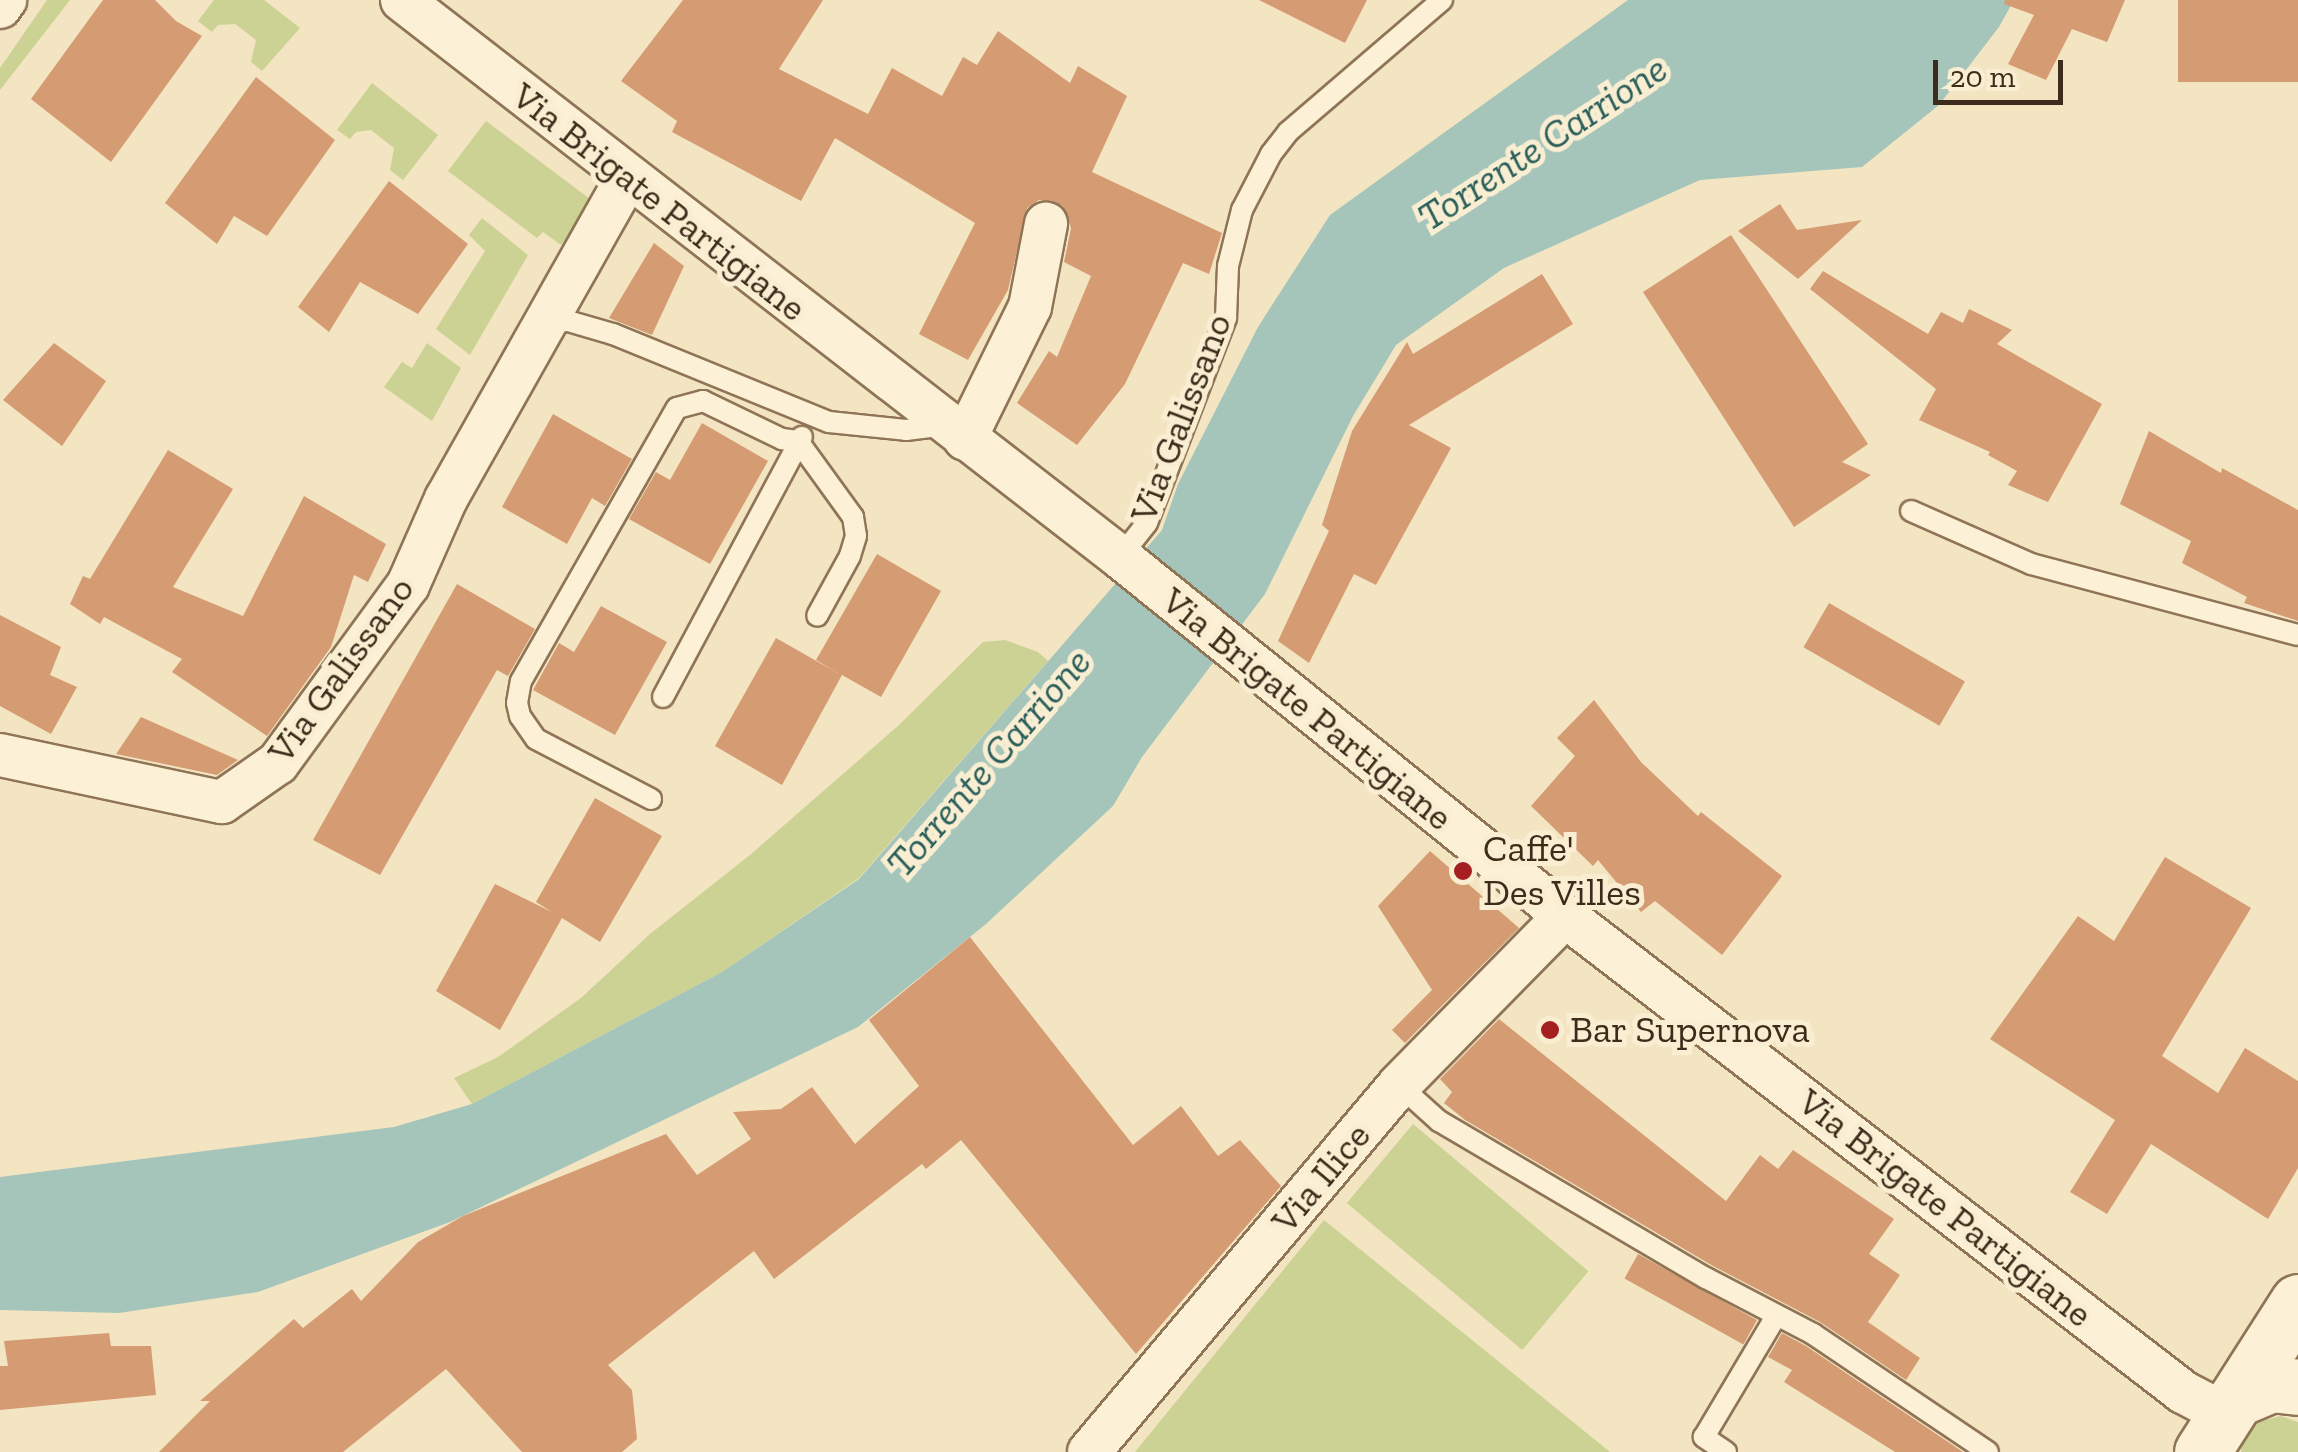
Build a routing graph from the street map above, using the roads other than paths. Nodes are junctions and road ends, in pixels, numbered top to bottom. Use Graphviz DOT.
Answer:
graph roads {
  1 [pos="4,0"];
  2 [pos="402,0"];
  3 [pos="1442,0"];
  4 [pos="0,7"];
  5 [pos="627,178"];
  6 [pos="1046,224"];
  7 [pos="549,322"];
  8 [pos="829,422"];
  9 [pos="956,432"];
  10 [pos="798,442"];
  11 [pos="1912,511"];
  12 [pos="1120,557"];
  13 [pos="817,616"];
  14 [pos="2298,635"];
  15 [pos="663,697"];
  16 [pos="0,754"];
  17 [pos="651,799"];
  18 [pos="1565,916"];
  19 [pos="1399,1085"];
  20 [pos="2298,1302"];
  21 [pos="1776,1316"];
  22 [pos="2298,1387"];
  23 [pos="2217,1429"];
  24 [pos="1089,1452"];
  25 [pos="1726,1452"];
  26 [pos="1988,1452"];
  1 -- 4 [label="street"];
  2 -- 5 [label="street, Via Brigate Partigiane"];
  3 -- 12 [label="lane, Via Galissano"];
  5 -- 7 [label="street, Via Galissano"];
  5 -- 9 [label="street, Via Brigate Partigiane"];
  6 -- 9 [label="street"];
  7 -- 8 [label="lane"];
  7 -- 16 [label="street, Via Galissano"];
  8 -- 9 [label="lane"];
  8 -- 10 [label="lane"];
  9 -- 12 [label="street, Via Brigate Partigiane"];
  10 -- 13 [label="lane"];
  10 -- 15 [label="lane"];
  10 -- 17 [label="lane"];
  11 -- 14 [label="lane"];
  12 -- 18 [label="street, Via Brigate Partigiane"];
  18 -- 19 [label="street, Via Ilice"];
  18 -- 23 [label="street, Via Brigate Partigiane"];
  19 -- 21 [label="lane"];
  19 -- 24 [label="street, Via Ilice"];
  20 -- 23 [label="main road"];
  21 -- 25 [label="lane"];
  21 -- 26 [label="lane"];
  22 -- 23 [label="main road"];
}
